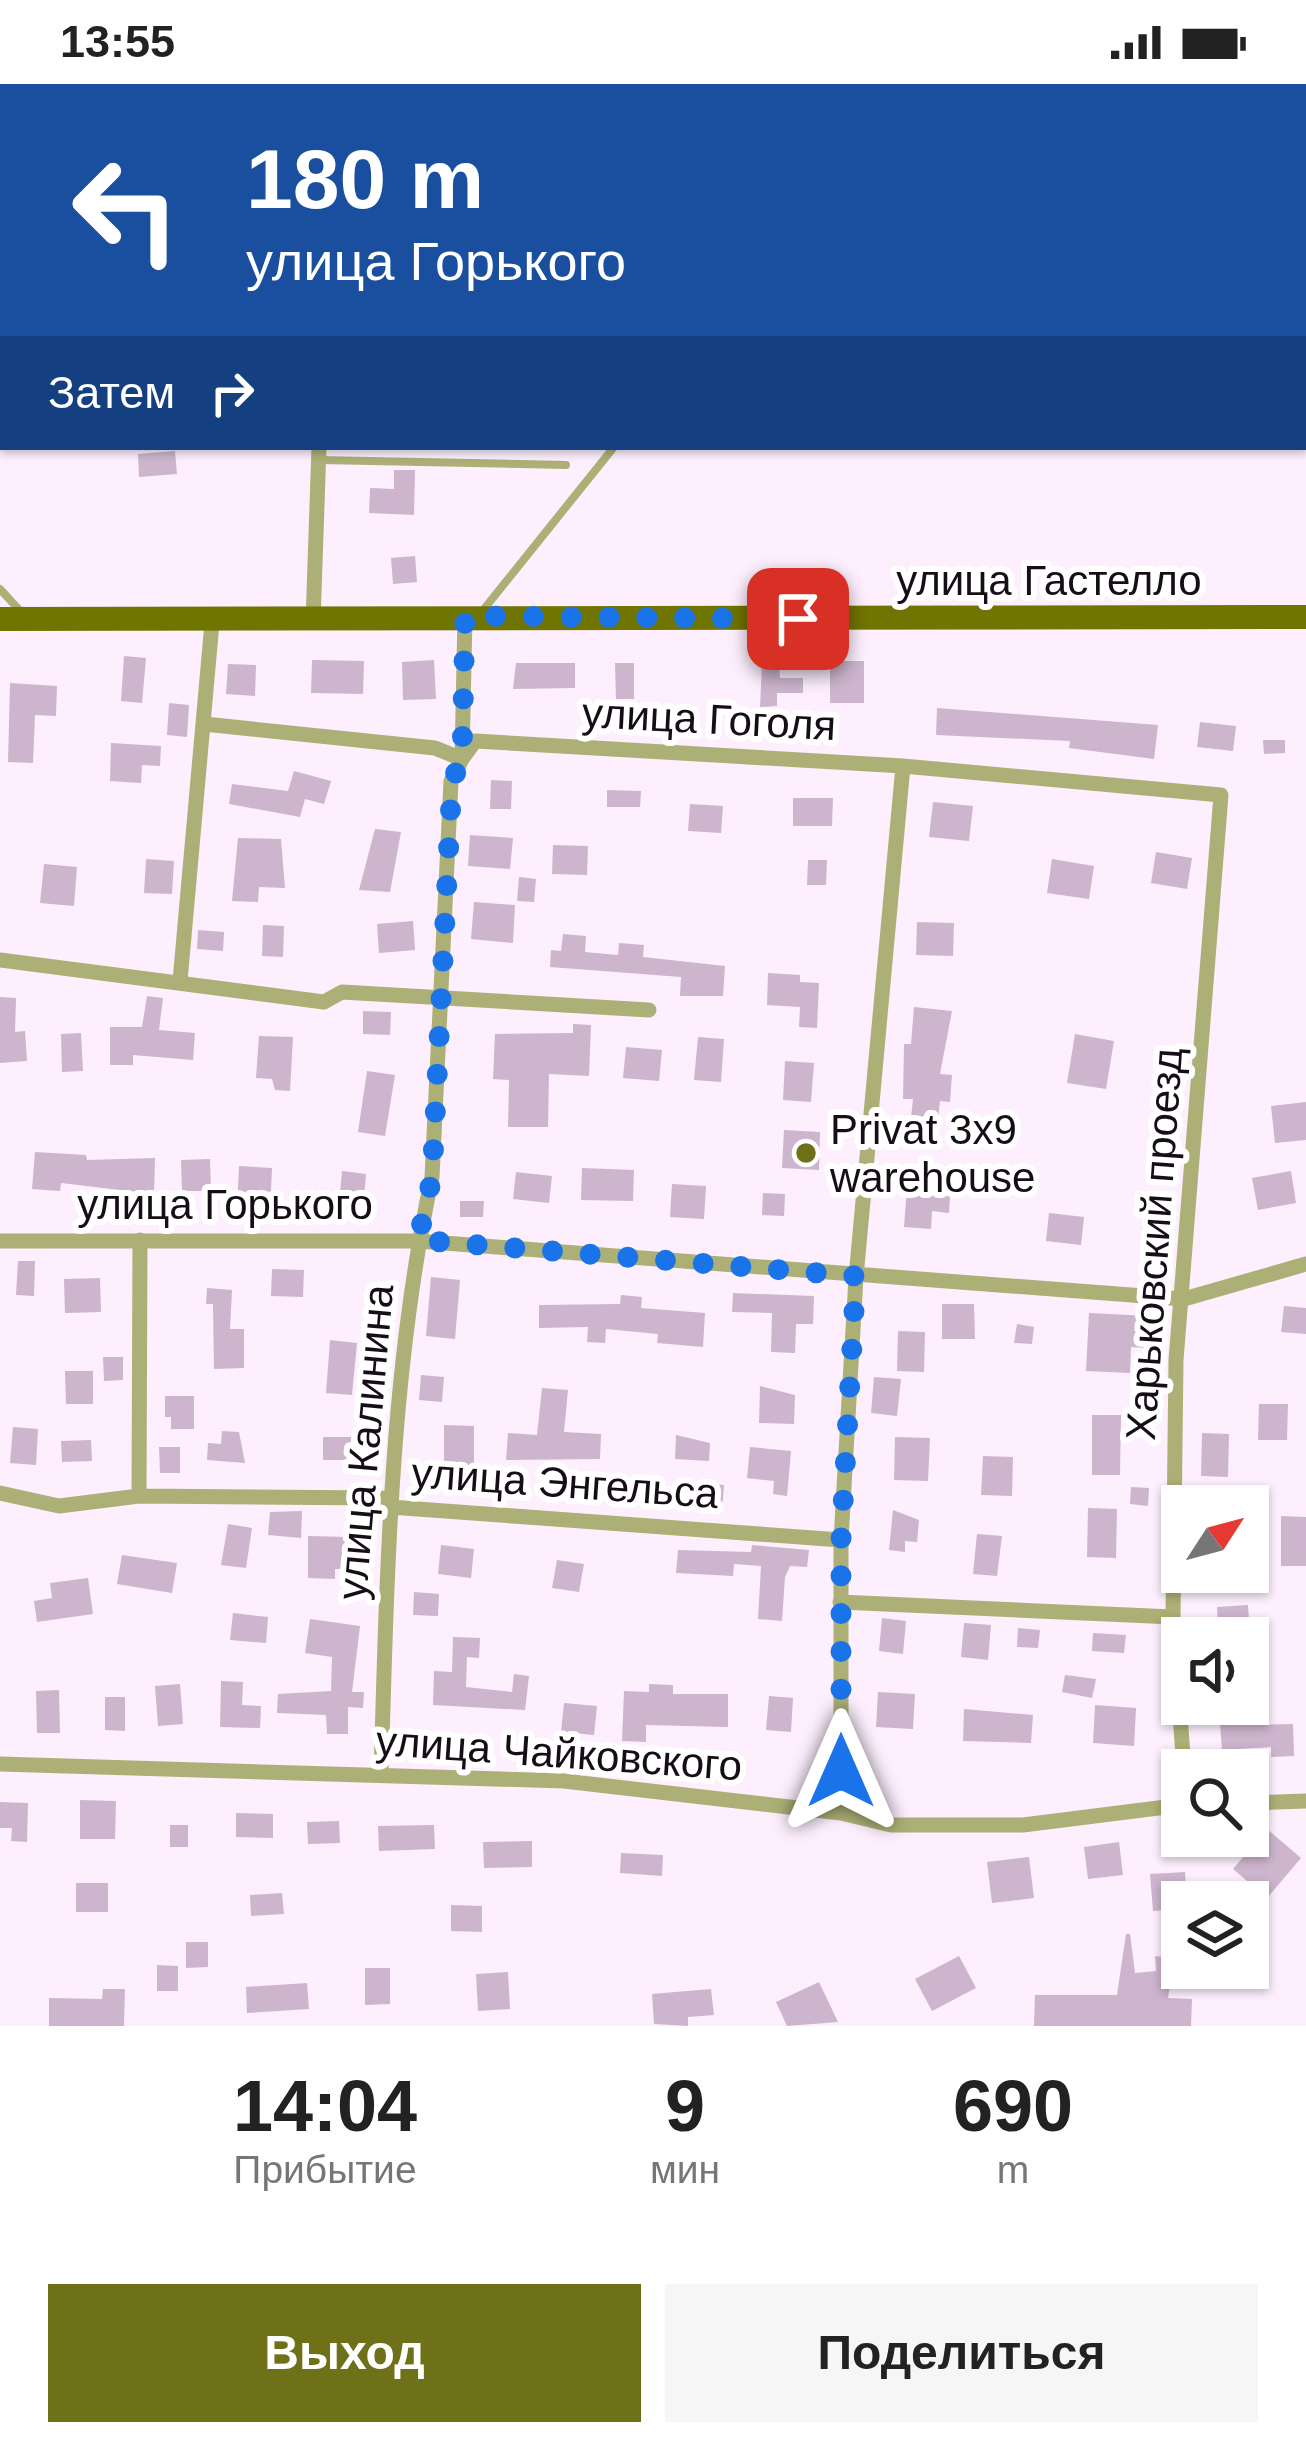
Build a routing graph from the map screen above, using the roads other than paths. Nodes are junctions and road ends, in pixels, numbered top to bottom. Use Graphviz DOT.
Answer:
graph roads {
  1 [pos="611,450"];
  2 [pos="318,453"];
  3 [pos="566,465"];
  4 [pos="0,590"];
  5 [pos="471,617"];
  6 [pos="1306,617"];
  7 [pos="27,618"];
  8 [pos="0,620"];
  9 [pos="313,622"];
  10 [pos="212,623"];
  11 [pos="204,724"];
  12 [pos="462,759"];
  13 [pos="903,766"];
  14 [pos="1221,795"];
  15 [pos="0,960"];
  16 [pos="180,982"];
  17 [pos="442,998"];
  18 [pos="650,1010"];
  19 [pos="140,1240"];
  20 [pos="418,1240"];
  21 [pos="0,1241"];
  22 [pos="1306,1264"];
  23 [pos="856,1276"];
  24 [pos="1184,1299"];
  25 [pos="0,1493"];
  26 [pos="139,1496"];
  27 [pos="390,1507"];
  28 [pos="841,1540"];
  29 [pos="841,1602"];
  30 [pos="1173,1617"];
  31 [pos="0,1764"];
  32 [pos="381,1775"];
  33 [pos="1306,1801"];
  34 [pos="1269,1802"];
  35 [pos="1161,1808"];
  36 [pos="841,1813"];
  1 -- 5 [label="lane"];
  2 -- 3 [label="lane"];
  2 -- 9 [label="street"];
  4 -- 7 [label="lane"];
  5 -- 6 [label="main road, улица Гастелло"];
  5 -- 9 [label="main road, улица Гастелло"];
  5 -- 12 [label="street, улица Калинина"];
  7 -- 8 [label="main road, улица Гастелло"];
  7 -- 10 [label="main road, улица Гастелло"];
  9 -- 10 [label="main road, улица Гастелло"];
  10 -- 11 [label="street"];
  11 -- 12 [label="street"];
  11 -- 16 [label="street"];
  12 -- 13 [label="street, улица Гоголя"];
  12 -- 17 [label="street, улица Калинина"];
  13 -- 14 [label="street, улица Гоголя"];
  13 -- 23 [label="street"];
  14 -- 24 [label="street, Харьковский проезд"];
  15 -- 16 [label="street"];
  16 -- 17 [label="street"];
  17 -- 18 [label="street"];
  17 -- 20 [label="street, улица Калинина"];
  19 -- 20 [label="street, улица Горького"];
  19 -- 21 [label="street, улица Горького"];
  19 -- 26 [label="street"];
  20 -- 23 [label="street, улица Горького"];
  20 -- 27 [label="street, улица Калинина"];
  22 -- 24 [label="street, улица Горького"];
  23 -- 24 [label="street, улица Горького"];
  23 -- 28 [label="street"];
  24 -- 30 [label="street, Харьковский проезд"];
  25 -- 26 [label="street, улица Энгельса"];
  26 -- 27 [label="street, улица Энгельса"];
  27 -- 28 [label="street, улица Энгельса"];
  27 -- 32 [label="street, улица Калинина"];
  28 -- 29 [label="street"];
  29 -- 30 [label="street"];
  29 -- 36 [label="street"];
  31 -- 32 [label="street, улица Чайковского"];
  32 -- 36 [label="street, улица Чайковского"];
  33 -- 34 [label="street"];
  35 -- 36 [label="street, улица Чайковского"];
}
